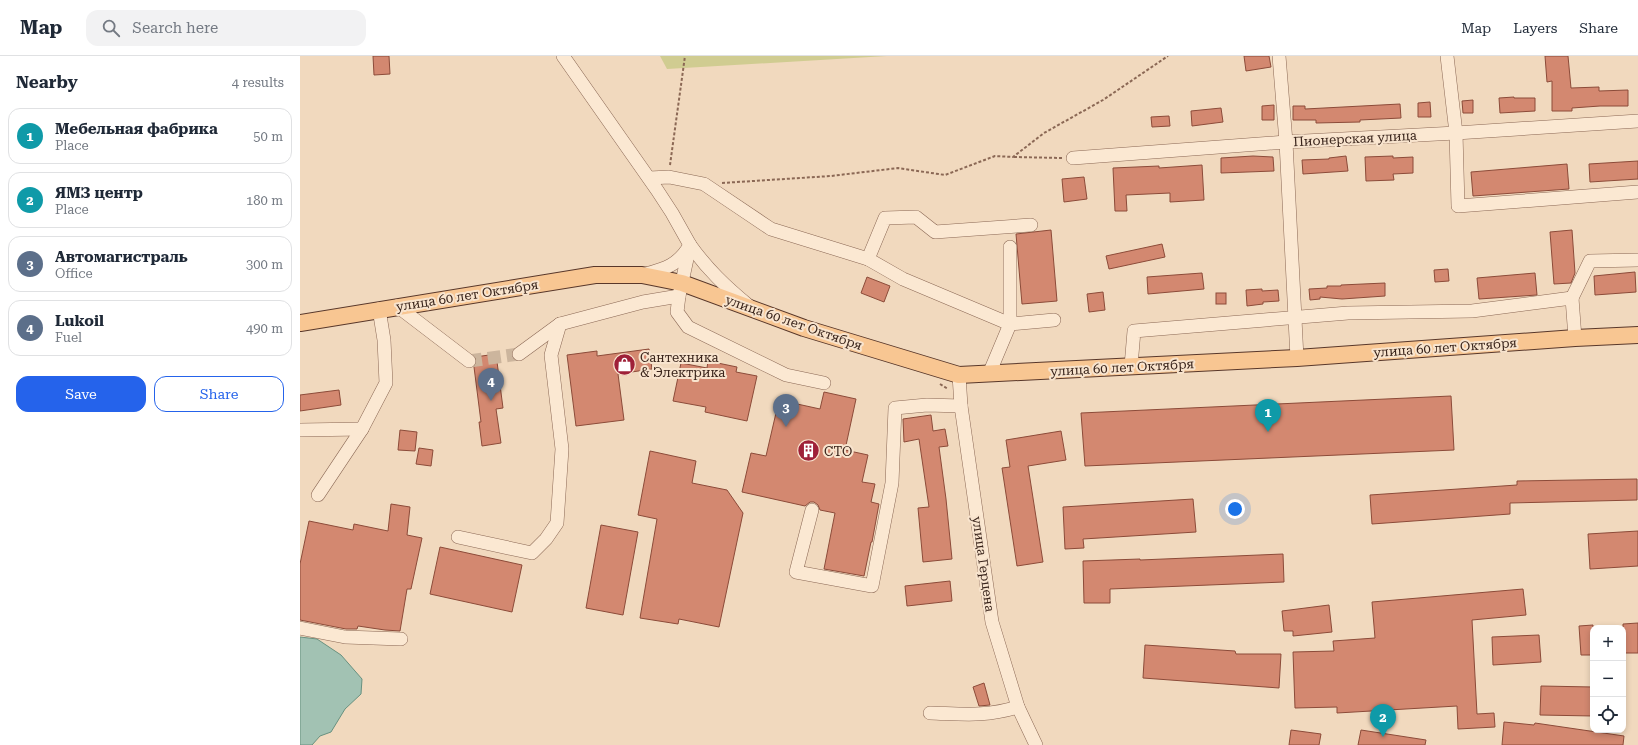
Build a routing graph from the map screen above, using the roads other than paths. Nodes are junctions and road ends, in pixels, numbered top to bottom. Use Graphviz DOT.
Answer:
graph roads {
  1 [pos="563,56"];
  2 [pos="1279,56"];
  3 [pos="1447,56"];
  4 [pos="1638,121"];
  5 [pos="1456,133"];
  6 [pos="1286,142"];
  7 [pos="1073,158"];
  8 [pos="650,178"];
  9 [pos="1638,192"];
  10 [pos="1031,225"];
  11 [pos="690,245"];
  12 [pos="1010,247"];
  13 [pos="868,259"];
  14 [pos="1638,260"];
  15 [pos="642,275"];
  16 [pos="680,289"];
  17 [pos="1572,298"];
  18 [pos="398,306"];
  19 [pos="753,309"];
  20 [pos="379,310"];
  21 [pos="1296,318"];
  22 [pos="1054,320"];
  23 [pos="300,323"];
  24 [pos="560,324"];
  25 [pos="1010,324"];
  26 [pos="1638,335"];
  27 [pos="1575,338"];
  28 [pos="519,354"];
  29 [pos="1297,358"];
  30 [pos="469,361"];
  31 [pos="1131,366"];
  32 [pos="989,374"];
  33 [pos="959,375"];
  34 [pos="824,383"];
  35 [pos="961,406"];
  36 [pos="362,429"];
  37 [pos="300,430"];
  38 [pos="318,495"];
  39 [pos="812,510"];
  40 [pos="458,537"];
  41 [pos="300,628"];
  42 [pos="401,639"];
  43 [pos="1018,707"];
  44 [pos="930,713"];
  45 [pos="1036,745"];
  1 -- 8 [label="street"];
  2 -- 6 [label="street"];
  3 -- 5 [label="street"];
  4 -- 5 [label="street, Пионерская улица"];
  5 -- 6 [label="street, Пионерская улица"];
  5 -- 9 [label="street"];
  6 -- 7 [label="street, Пионерская улица"];
  6 -- 21 [label="street"];
  8 -- 11 [label="street"];
  8 -- 13 [label="street"];
  10 -- 13 [label="street"];
  11 -- 15 [label="street"];
  11 -- 16 [label="street"];
  11 -- 19 [label="street"];
  12 -- 25 [label="street"];
  13 -- 25 [label="street"];
  14 -- 17 [label="street"];
  15 -- 16 [label="main road, улица 60 лет Октября"];
  15 -- 18 [label="main road, улица 60 лет Октября"];
  16 -- 19 [label="main road, улица 60 лет Октября"];
  16 -- 24 [label="street"];
  16 -- 34 [label="street"];
  17 -- 21 [label="street"];
  17 -- 27 [label="street"];
  18 -- 20 [label="main road, улица 60 лет Октября"];
  18 -- 30 [label="street"];
  19 -- 33 [label="main road, улица 60 лет Октября"];
  20 -- 23 [label="main road, улица 60 лет Октября"];
  20 -- 36 [label="street"];
  21 -- 29 [label="street"];
  21 -- 31 [label="street"];
  22 -- 25 [label="street"];
  24 -- 28 [label="street"];
  24 -- 40 [label="street"];
  25 -- 32 [label="street"];
  26 -- 27 [label="main road, улица 60 лет Октября"];
  27 -- 29 [label="main road, улица 60 лет Октября"];
  29 -- 31 [label="main road, улица 60 лет Октября"];
  31 -- 32 [label="main road, улица 60 лет Октября"];
  32 -- 33 [label="main road, улица 60 лет Октября"];
  33 -- 35 [label="street, улица Герцена"];
  35 -- 39 [label="street"];
  35 -- 43 [label="street, улица Герцена"];
  36 -- 37 [label="street"];
  36 -- 38 [label="street"];
  41 -- 42 [label="street"];
  43 -- 44 [label="street"];
  43 -- 45 [label="street, улица Герцена"];
}
